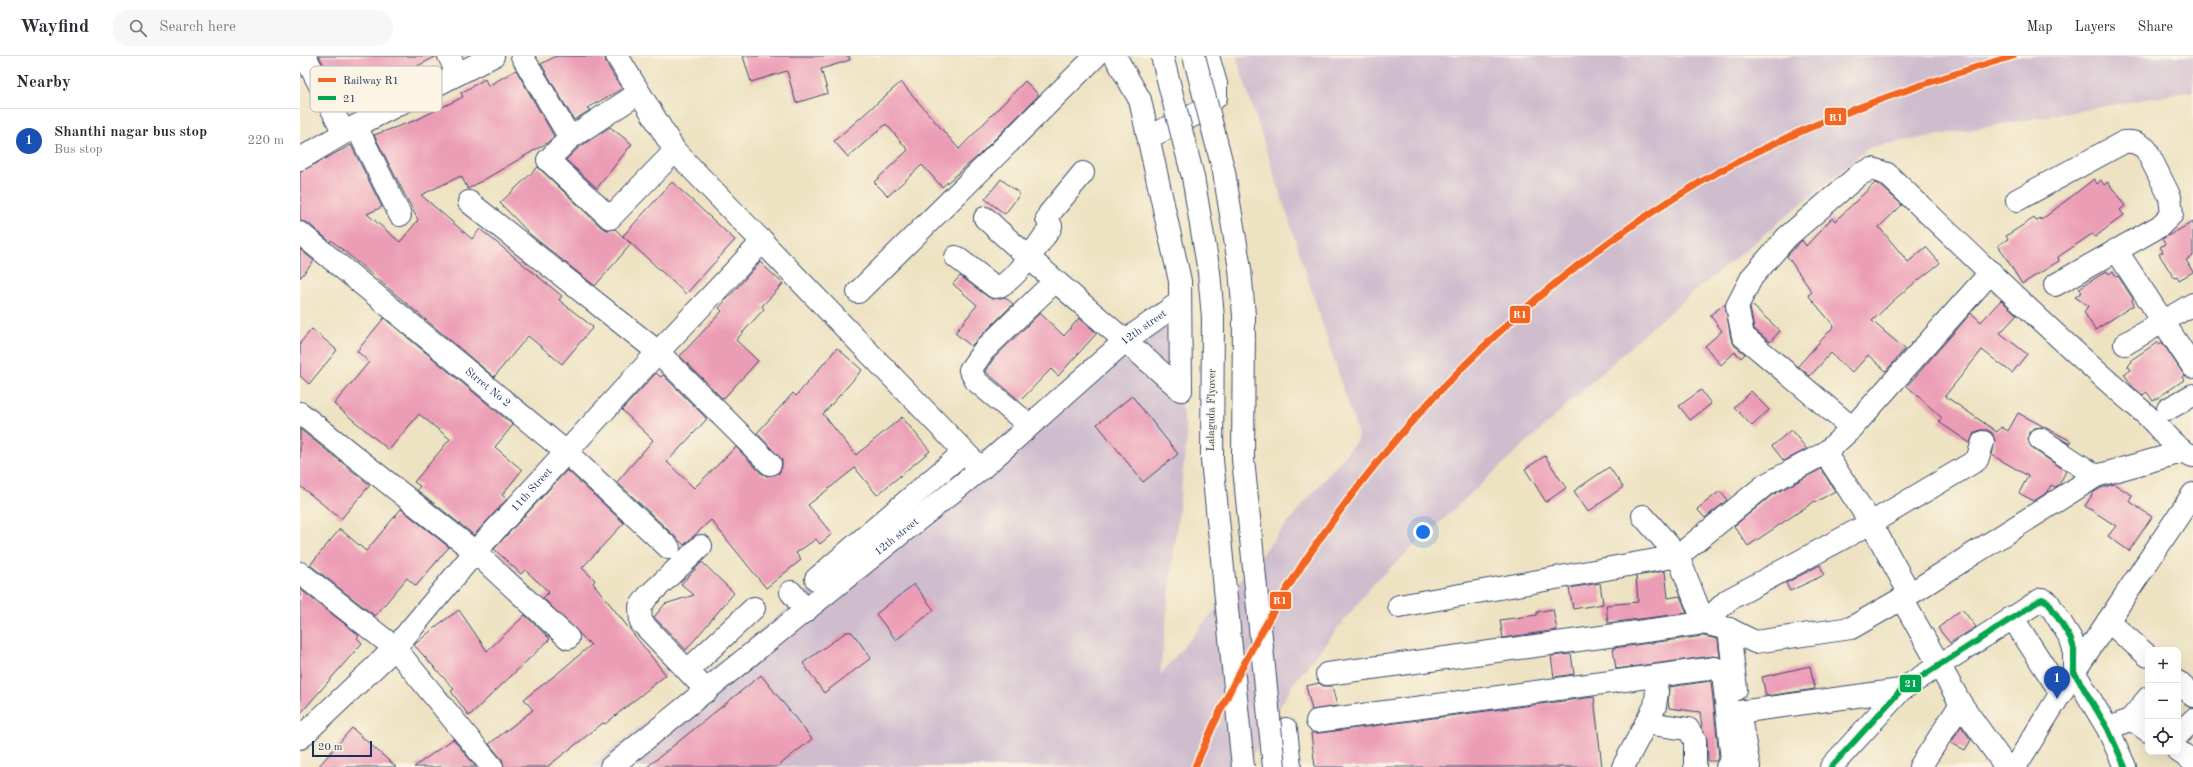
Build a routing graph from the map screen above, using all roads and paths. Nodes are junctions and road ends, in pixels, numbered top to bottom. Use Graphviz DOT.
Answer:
graph roads {
  1 [pos="305,56"];
  2 [pos="493,56"];
  3 [pos="522,56"];
  4 [pos="617,56"];
  5 [pos="1096,56"];
  6 [pos="1115,56"];
  7 [pos="1162,56"];
  8 [pos="1194,56"];
  9 [pos="1208,56"];
  10 [pos="454,65"];
  11 [pos="311,66"];
  12 [pos="442,72"];
  13 [pos="639,93"];
  14 [pos="339,112"];
  15 [pos="379,112"];
  16 [pos="350,130"];
  17 [pos="1149,137"];
  18 [pos="570,138"];
  19 [pos="675,150"];
  20 [pos="300,159"];
  21 [pos="1082,174"];
  22 [pos="2017,200"];
  23 [pos="469,202"];
  24 [pos="400,215"];
  25 [pos="986,218"];
  26 [pos="300,233"];
  27 [pos="763,241"];
  28 [pos="2116,250"];
  29 [pos="956,256"];
  30 [pos="1028,258"];
  31 [pos="1991,272"];
  32 [pos="1055,281"];
  33 [pos="2055,284"];
  34 [pos="858,292"];
  35 [pos="1180,302"];
  36 [pos="2193,304"];
  37 [pos="2164,322"];
  38 [pos="1126,340"];
  39 [pos="2126,344"];
  40 [pos="658,352"];
  41 [pos="2193,367"];
  42 [pos="2193,395"];
  43 [pos="2168,408"];
  44 [pos="300,412"];
  45 [pos="1029,425"];
  46 [pos="1852,428"];
  47 [pos="2040,439"];
  48 [pos="1983,442"];
  49 [pos="566,452"];
  50 [pos="964,452"];
  51 [pos="1825,453"];
  52 [pos="2187,454"];
  53 [pos="770,464"];
  54 [pos="981,468"];
  55 [pos="2096,476"];
  56 [pos="2192,495"];
  57 [pos="1643,516"];
  58 [pos="1871,523"];
  59 [pos="701,546"];
  60 [pos="669,548"];
  61 [pos="475,552"];
  62 [pos="1678,556"];
  63 [pos="829,572"];
  64 [pos="300,573"];
  65 [pos="791,592"];
  66 [pos="1906,597"];
  67 [pos="1398,606"];
  68 [pos="754,608"];
  69 [pos="806,611"];
  70 [pos="2012,617"];
  71 [pos="2108,621"];
  72 [pos="1704,623"];
  73 [pos="1729,629"];
  74 [pos="568,638"];
  75 [pos="395,648"];
  76 [pos="2145,653"];
  77 [pos="1941,665"];
  78 [pos="688,670"];
  79 [pos="2074,672"];
  80 [pos="1327,674"];
  81 [pos="1654,677"];
  82 [pos="2179,683"];
  83 [pos="1901,690"];
  84 [pos="707,691"];
  85 [pos="2062,693"];
  86 [pos="2193,696"];
  87 [pos="1961,704"];
  88 [pos="2145,707"];
  89 [pos="1739,712"];
  90 [pos="2193,720"];
  91 [pos="1317,721"];
  92 [pos="1646,723"];
  93 [pos="2139,725"];
  94 [pos="1286,729"];
  95 [pos="2108,729"];
  96 [pos="2181,732"];
  97 [pos="300,738"];
  98 [pos="2181,753"];
  99 [pos="2193,761"];
  100 [pos="492,767"];
  101 [pos="611,767"];
  102 [pos="1243,767"];
  103 [pos="1274,767"];
  104 [pos="1290,767"];
  105 [pos="1624,767"];
  106 [pos="1695,767"];
  107 [pos="1727,767"];
  108 [pos="1749,767"];
  109 [pos="1831,767"];
  110 [pos="1920,767"];
  111 [pos="2006,767"];
  112 [pos="2015,767"];
  113 [pos="2125,767"];
  1 -- 11 [label="street"];
  2 -- 10 [label="street"];
  3 -- 18 [label="street"];
  4 -- 13 [label="street"];
  5 -- 34 [label="street"];
  6 -- 17 [label="street"];
  7 -- 102 [label="street, Lalaguda Flyover, bridge"];
  8 -- 103 [label="street, bridge"];
  9 -- 17 [label="street"];
  10 -- 12 [label="street"];
  13 -- 18 [label="street"];
  13 -- 19 [label="street"];
  14 -- 16 [label="street"];
  15 -- 16 [label="street"];
  16 -- 20 [label="street"];
  16 -- 24 [label="street"];
  17 -- 35 [label="street"];
  18 -- 19 [label="street"];
  19 -- 27 [label="street"];
  21 -- 30 [label="street"];
  22 -- 28 [label="street"];
  23 -- 40 [label="street"];
  25 -- 30 [label="street"];
  26 -- 49 [label="street, Strret No 2"];
  27 -- 40 [label="street, 11th Street"];
  27 -- 50 [label="street"];
  28 -- 33 [label="street"];
  28 -- 37 [label="street"];
  29 -- 30 [label="street"];
  30 -- 32 [label="street"];
  31 -- 46 [label="street"];
  31 -- 46 [label="street"];
  31 -- 52 [label="street"];
  32 -- 38 [label="street"];
  32 -- 45 [label="street"];
  35 -- 38 [label="street, 12th street"];
  35 -- 38 [label="street"];
  36 -- 37 [label="street"];
  37 -- 39 [label="street"];
  37 -- 41 [label="street"];
  38 -- 45 [label="street, 12th street"];
  40 -- 49 [label="street, 11th Street"];
  40 -- 53 [label="street"];
  42 -- 43 [label="street"];
  44 -- 61 [label="street"];
  45 -- 54 [label="street, 12th street"];
  46 -- 51 [label="street"];
  47 -- 55 [label="street"];
  48 -- 58 [label="street"];
  49 -- 60 [label="street, Strret No 2"];
  49 -- 61 [label="street, 11th Street"];
  50 -- 54 [label="street"];
  50 -- 63 [label="street"];
  51 -- 58 [label="street"];
  51 -- 62 [label="street"];
  52 -- 55 [label="street"];
  54 -- 63 [label="street, 12th street"];
  55 -- 66 [label="street"];
  56 -- 71 [label="street"];
  57 -- 62 [label="street"];
  58 -- 66 [label="street"];
  58 -- 72 [label="street"];
  59 -- 78 [label="street"];
  61 -- 74 [label="street"];
  61 -- 75 [label="street, 11th Street"];
  62 -- 67 [label="street"];
  62 -- 72 [label="street"];
  63 -- 69 [label="street, 12th street"];
  64 -- 75 [label="street"];
  65 -- 69 [label="street"];
  66 -- 73 [label="street"];
  66 -- 77 [label="street"];
  68 -- 78 [label="street"];
  69 -- 84 [label="street, 12th street"];
  70 -- 77 [label="street"];
  70 -- 79 [label="street"];
  70 -- 85 [label="street"];
  71 -- 76 [label="street"];
  71 -- 79 [label="street"];
  72 -- 73 [label="street"];
  72 -- 80 [label="street"];
  73 -- 89 [label="street"];
  75 -- 97 [label="street, 11th Street"];
  75 -- 100 [label="street"];
  77 -- 83 [label="street"];
  77 -- 87 [label="street"];
  78 -- 84 [label="street"];
  79 -- 85 [label="street"];
  79 -- 95 [label="street"];
  81 -- 91 [label="street"];
  81 -- 92 [label="street"];
  81 -- 107 [label="street"];
  82 -- 86 [label="street"];
  83 -- 89 [label="street"];
  83 -- 109 [label="street"];
  84 -- 101 [label="street, 12th street"];
  85 -- 112 [label="street"];
  87 -- 110 [label="street"];
  87 -- 111 [label="street"];
  88 -- 93 [label="street"];
  89 -- 108 [label="street"];
  90 -- 96 [label="street"];
  92 -- 105 [label="street"];
  92 -- 106 [label="street"];
  93 -- 95 [label="street"];
  94 -- 104 [label="street"];
  95 -- 113 [label="street"];
  98 -- 99 [label="street"];
}
